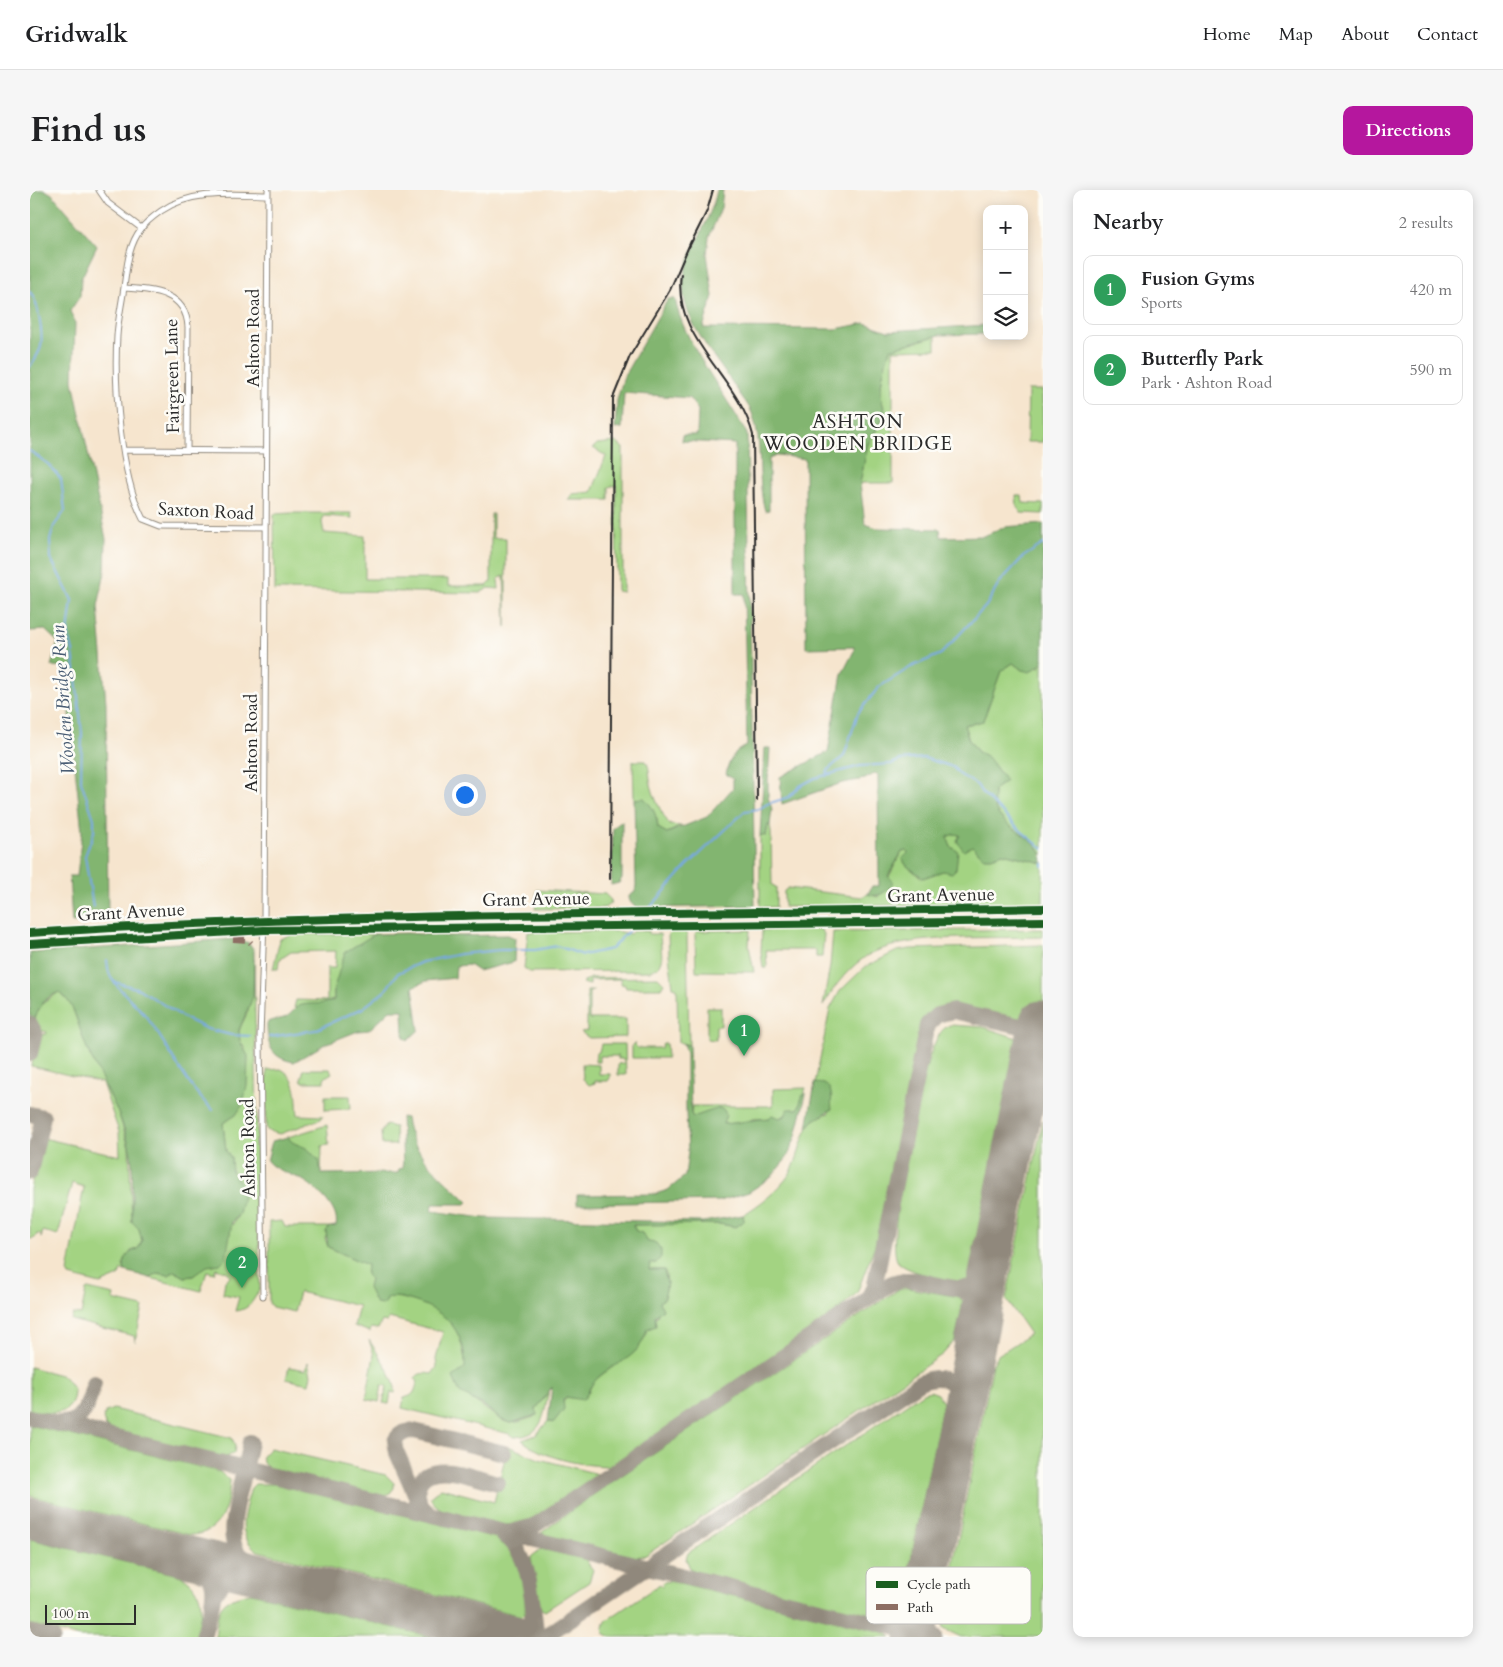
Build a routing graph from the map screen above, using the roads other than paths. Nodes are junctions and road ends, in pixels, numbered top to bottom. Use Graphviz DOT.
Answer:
graph roads {
  1 [pos="99,190"];
  2 [pos="268,193"];
  3 [pos="141,228"];
  4 [pos="124,288"];
  5 [pos="187,449"];
  6 [pos="124,450"];
  7 [pos="266,451"];
  8 [pos="266,527"];
  9 [pos="1043,908"];
  10 [pos="740,912"];
  11 [pos="457,914"];
  12 [pos="264,920"];
  13 [pos="1043,920"];
  14 [pos="692,924"];
  15 [pos="123,927"];
  16 [pos="458,927"];
  17 [pos="264,930"];
  18 [pos="30,933"];
  19 [pos="123,938"];
  20 [pos="30,944"];
  21 [pos="263,1296"];
  1 -- 3 [label="street"];
  2 -- 3 [label="street"];
  2 -- 7 [label="street, Ashton Road"];
  3 -- 4 [label="street"];
  4 -- 5 [label="street, Fairgreen Lane"];
  4 -- 6 [label="street"];
  5 -- 6 [label="street"];
  5 -- 7 [label="street"];
  6 -- 8 [label="street, Saxton Road"];
  7 -- 8 [label="street, Ashton Road"];
  8 -- 12 [label="street, Ashton Road"];
  9 -- 10 [label="main road, Grant Avenue"];
  10 -- 11 [label="main road, Grant Avenue"];
  10 -- 14 [label="main road"];
  11 -- 12 [label="main road, Grant Avenue"];
  11 -- 16 [label="main road"];
  12 -- 15 [label="main road, Grant Avenue"];
  12 -- 17 [label="street, Ashton Road"];
  13 -- 14 [label="main road, Grant Avenue"];
  14 -- 16 [label="main road, Grant Avenue"];
  15 -- 18 [label="main road, Grant Avenue"];
  15 -- 19 [label="main road"];
  16 -- 17 [label="main road, Grant Avenue"];
  17 -- 19 [label="main road, Grant Avenue"];
  17 -- 21 [label="street, Ashton Road"];
  19 -- 20 [label="main road, Grant Avenue"];
}
